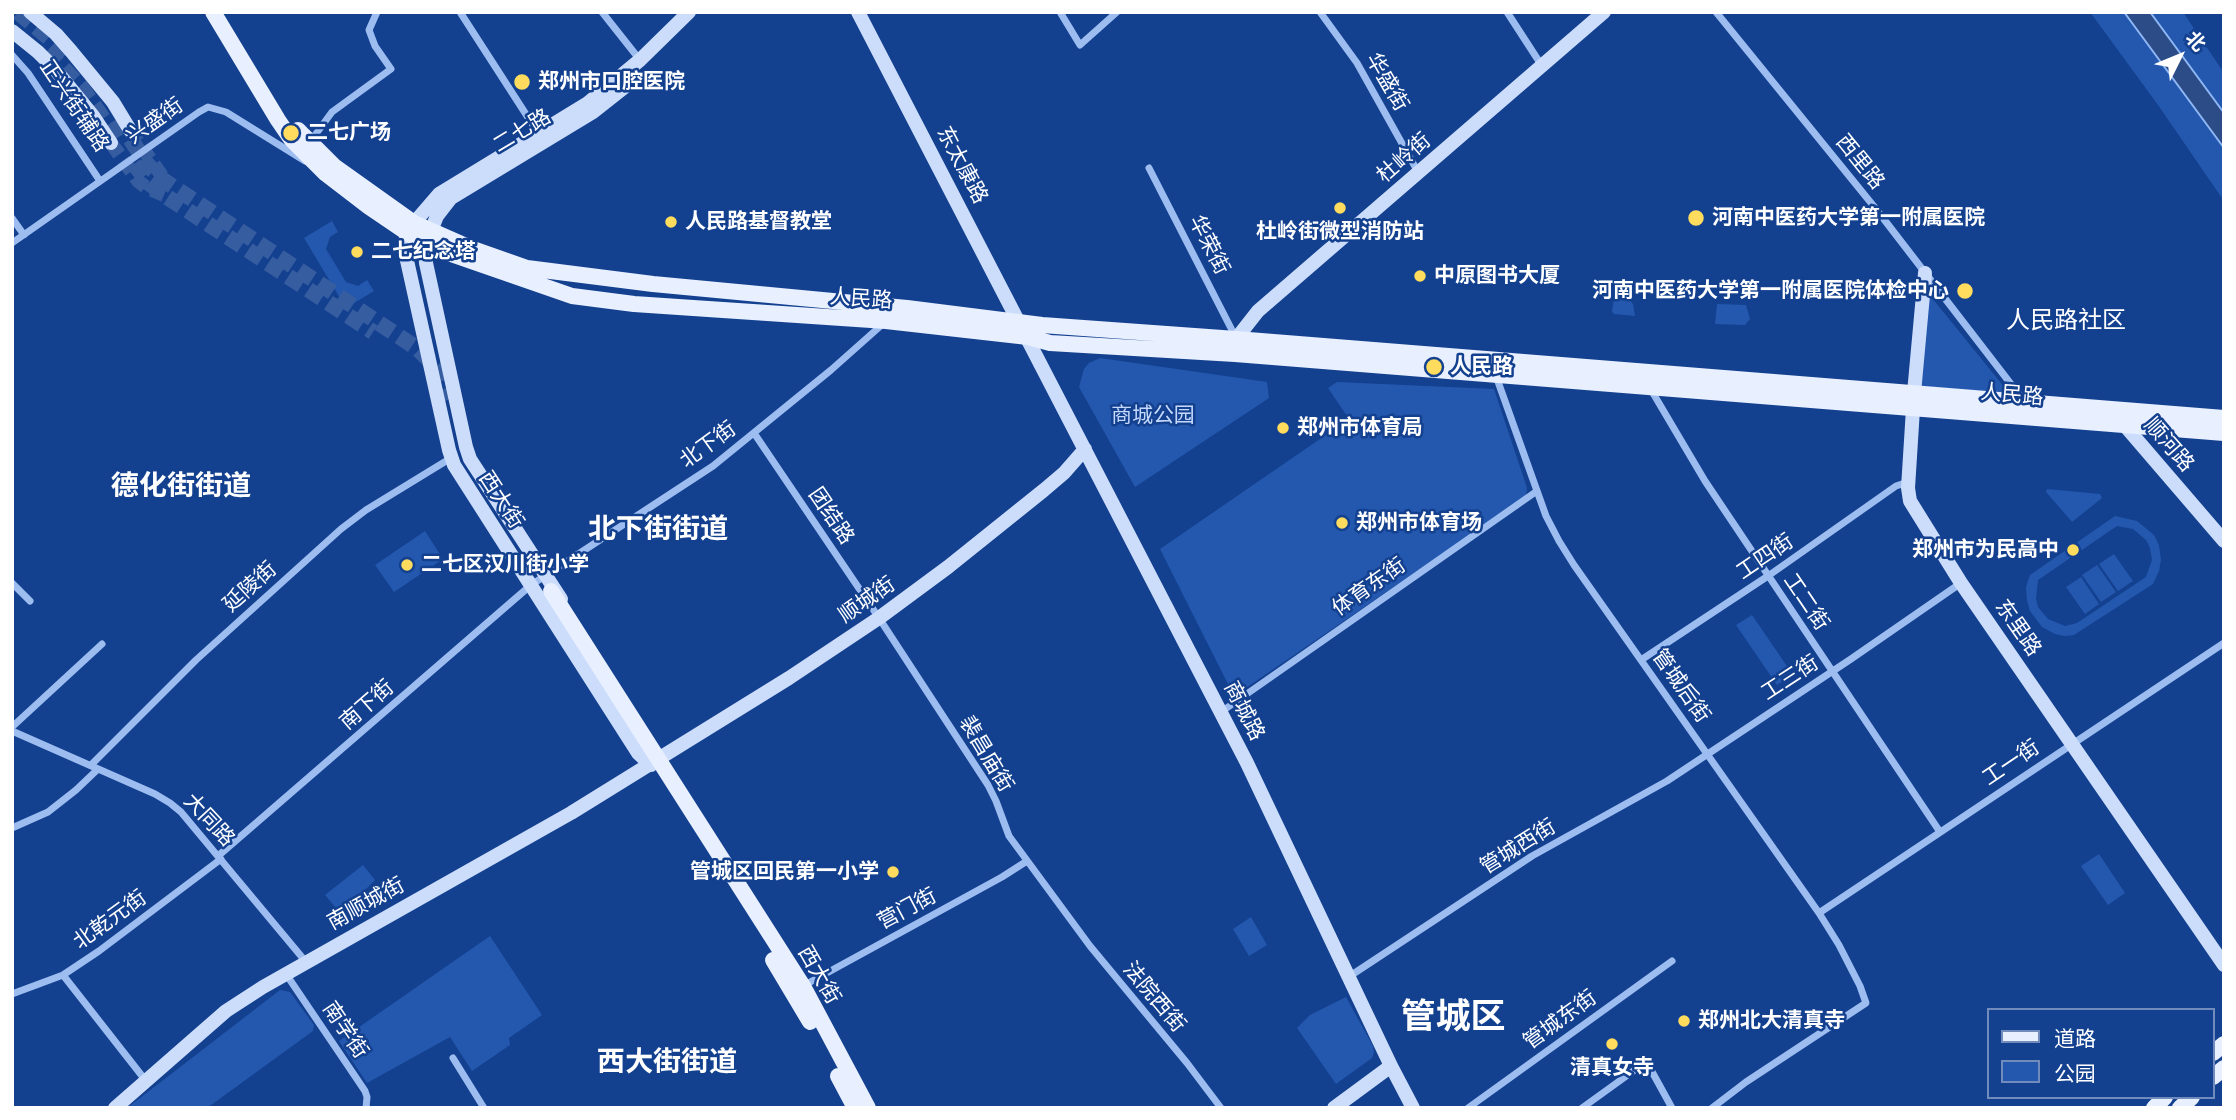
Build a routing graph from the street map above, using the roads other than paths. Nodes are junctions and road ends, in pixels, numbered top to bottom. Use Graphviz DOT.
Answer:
graph roads {
  1 [pos="30,12"];
  2 [pos="45,12"];
  3 [pos="213,12"];
  4 [pos="224,12"];
  5 [pos="377,12"];
  6 [pos="460,12"];
  7 [pos="601,12"];
  8 [pos="689,12"];
  9 [pos="702,12"];
  10 [pos="858,12"];
  11 [pos="1060,12"];
  12 [pos="1117,12"];
  13 [pos="1320,12"];
  14 [pos="1507,12"];
  15 [pos="1604,12"];
  16 [pos="1716,12"];
  17 [pos="12,31"];
  18 [pos="56,34"];
  19 [pos="12,55"];
  20 [pos="640,60"];
  21 [pos="1542,65"];
  22 [pos="130,130"];
  23 [pos="538,133"];
  24 [pos="111,143"];
  25 [pos="309,143"];
  26 [pos="1149,168"];
  27 [pos="1418,173"];
  28 [pos="326,174"];
  29 [pos="100,181"];
  30 [pos="12,218"];
  31 [pos="411,228"];
  32 [pos="24,235"];
  33 [pos="427,238"];
  34 [pos="12,243"];
  35 [pos="1925,273"];
  36 [pos="886,321"];
  37 [pos="1020,321"];
  38 [pos="1028,337"];
  39 [pos="1235,346"];
  40 [pos="1496,375"];
  41 [pos="1650,387"];
  42 [pos="1913,401"];
  43 [pos="2025,402"];
  44 [pos="2110,409"];
  45 [pos="2224,418"];
  46 [pos="2124,425"];
  47 [pos="754,433"];
  48 [pos="2224,433"];
  49 [pos="1085,449"];
  50 [pos="451,458"];
  51 [pos="1908,482"];
  52 [pos="1537,491"];
  53 [pos="2224,541"];
  54 [pos="1768,576"];
  55 [pos="12,583"];
  56 [pos="1961,583"];
  57 [pos="542,586"];
  58 [pos="30,601"];
  59 [pos="879,618"];
  60 [pos="103,643"];
  61 [pos="2224,643"];
  62 [pos="1641,660"];
  63 [pos="1832,671"];
  64 [pos="1222,712"];
  65 [pos="12,729"];
  66 [pos="2071,744"];
  67 [pos="1707,754"];
  68 [pos="655,762"];
  69 [pos="94,767"];
  70 [pos="12,828"];
  71 [pos="1940,832"];
  72 [pos="220,858"];
  73 [pos="1027,861"];
  74 [pos="1062,908"];
  75 [pos="1819,913"];
  76 [pos="306,961"];
  77 [pos="1672,961"];
  78 [pos="2224,965"];
  79 [pos="286,974"];
  80 [pos="63,975"];
  81 [pos="1350,976"];
  82 [pos="803,986"];
  83 [pos="12,994"];
  84 [pos="453,1058"];
  85 [pos="1391,1066"];
  86 [pos="146,1081"];
  87 [pos="115,1108"];
  88 [pos="366,1108"];
  89 [pos="484,1108"];
  90 [pos="855,1108"];
  91 [pos="868,1108"];
  92 [pos="1221,1108"];
  93 [pos="1334,1108"];
  94 [pos="1413,1108"];
  95 [pos="1468,1108"];
  96 [pos="1582,1108"];
  97 [pos="1672,1108"];
  98 [pos="1712,1108"];
  1 -- 18 [label="street, 正兴街辅路"];
  2 -- 18 [label="street"];
  3 -- 28 [label="main road"];
  4 -- 25 [label="main road"];
  5 -- 25 [label="street"];
  6 -- 23 [label="street"];
  7 -- 20 [label="street"];
  8 -- 20 [label="street, 二七路"];
  9 -- 33 [label="street, 二七路"];
  10 -- 37 [label="street, 东太康路"];
  11 -- 12 [label="street"];
  13 -- 27 [label="street, 华盛街"];
  14 -- 21 [label="street"];
  15 -- 21 [label="street, 杜岭街"];
  16 -- 35 [label="street, 西里路"];
  17 -- 24 [label="street, 正兴街辅路"];
  18 -- 22 [label="street, 正兴街辅路"];
  19 -- 29 [label="street, 正兴街辅路"];
  20 -- 23 [label="street, 二七路"];
  21 -- 27 [label="street, 杜岭街"];
  23 -- 31 [label="street, 二七路"];
  25 -- 31 [label="main road"];
  26 -- 39 [label="street, 华荣街"];
  27 -- 39 [label="street, 杜岭街"];
  28 -- 29 [label="street, 兴盛街"];
  28 -- 31 [label="main road"];
  29 -- 32 [label="street, 兴盛街"];
  30 -- 32 [label="street"];
  31 -- 33 [label="main road"];
  31 -- 50 [label="street, 西大街"];
  32 -- 34 [label="street, 兴盛街"];
  33 -- 36 [label="main road, 人民路"];
  33 -- 37 [label="main road, 人民路"];
  33 -- 57 [label="street, 西大街"];
  35 -- 42 [label="street, 东里路"];
  35 -- 43 [label="street, 西里路"];
  36 -- 38 [label="main road, 人民路"];
  36 -- 47 [label="street, 北下街"];
  37 -- 38 [label="street, 东太康路"];
  37 -- 39 [label="main road, 人民路"];
  38 -- 39 [label="main road, 人民路"];
  38 -- 49 [label="street, 商城路"];
  39 -- 40 [label="main road, 人民路"];
  39 -- 42 [label="main road, 人民路"];
  40 -- 41 [label="main road, 人民路"];
  40 -- 52 [label="street, 管城后街"];
  41 -- 42 [label="main road, 人民路"];
  41 -- 54 [label="street, 工二街"];
  42 -- 43 [label="main road, 人民路"];
  42 -- 46 [label="main road, 人民路"];
  42 -- 51 [label="street, 东里路"];
  43 -- 44 [label="main road, 人民路"];
  44 -- 45 [label="main road, 人民路"];
  44 -- 46 [label="street, 顺河路"];
  46 -- 48 [label="main road, 人民路"];
  46 -- 53 [label="street, 顺河路"];
  47 -- 57 [label="street, 北下街"];
  47 -- 59 [label="street, 团结路"];
  49 -- 59 [label="street, 顺城街"];
  49 -- 64 [label="street, 商城路"];
  50 -- 57 [label="street, 西大街"];
  50 -- 69 [label="street, 延陵街"];
  51 -- 54 [label="street, 工四街"];
  51 -- 56 [label="street, 东里路"];
  52 -- 62 [label="street, 管城后街"];
  52 -- 64 [label="street, 体育东街"];
  54 -- 62 [label="street, 工四街"];
  54 -- 63 [label="street, 工二街"];
  55 -- 58 [label="street"];
  56 -- 63 [label="street, 工三街"];
  56 -- 66 [label="street, 东里路"];
  57 -- 68 [label="main road, 西大街"];
  57 -- 72 [label="street, 南下街"];
  59 -- 68 [label="street, 顺城街"];
  59 -- 73 [label="street, 裴昌庙街"];
  60 -- 65 [label="street"];
  61 -- 66 [label="street, 工一街"];
  62 -- 67 [label="street, 管城后街"];
  63 -- 67 [label="street, 工三街"];
  63 -- 71 [label="street, 工二街"];
  64 -- 81 [label="street, 商城路"];
  65 -- 69 [label="street, 大同路"];
  66 -- 71 [label="street, 工一街"];
  66 -- 78 [label="street, 东里路"];
  67 -- 75 [label="street, 管城后街"];
  67 -- 81 [label="street, 管城西街"];
  68 -- 76 [label="street, 南顺城街"];
  68 -- 82 [label="main road, 西大街"];
  68 -- 90 [label="main road, 西大街"];
  69 -- 70 [label="street, 延陵街"];
  69 -- 72 [label="street, 大同路"];
  71 -- 75 [label="street, 工一街"];
  72 -- 76 [label="street, 大同路"];
  72 -- 80 [label="street, 北乾元街"];
  73 -- 74 [label="street, 裴昌庙街"];
  73 -- 82 [label="street, 营门街"];
  74 -- 92 [label="street, 法院西街"];
  75 -- 98 [label="street, 管城后街"];
  76 -- 79 [label="street, 南顺城街"];
  77 -- 95 [label="street, 管城东街"];
  79 -- 86 [label="street, 南顺城街"];
  79 -- 88 [label="street, 南学街"];
  80 -- 83 [label="street, 北乾元街"];
  80 -- 86 [label="street"];
  81 -- 85 [label="street, 商城路"];
  82 -- 91 [label="main road, 西大街"];
  84 -- 89 [label="street"];
  85 -- 93 [label="street"];
  85 -- 94 [label="street, 商城路"];
  86 -- 87 [label="street, 南顺城街"];
  96 -- 97 [label="street"];
}
